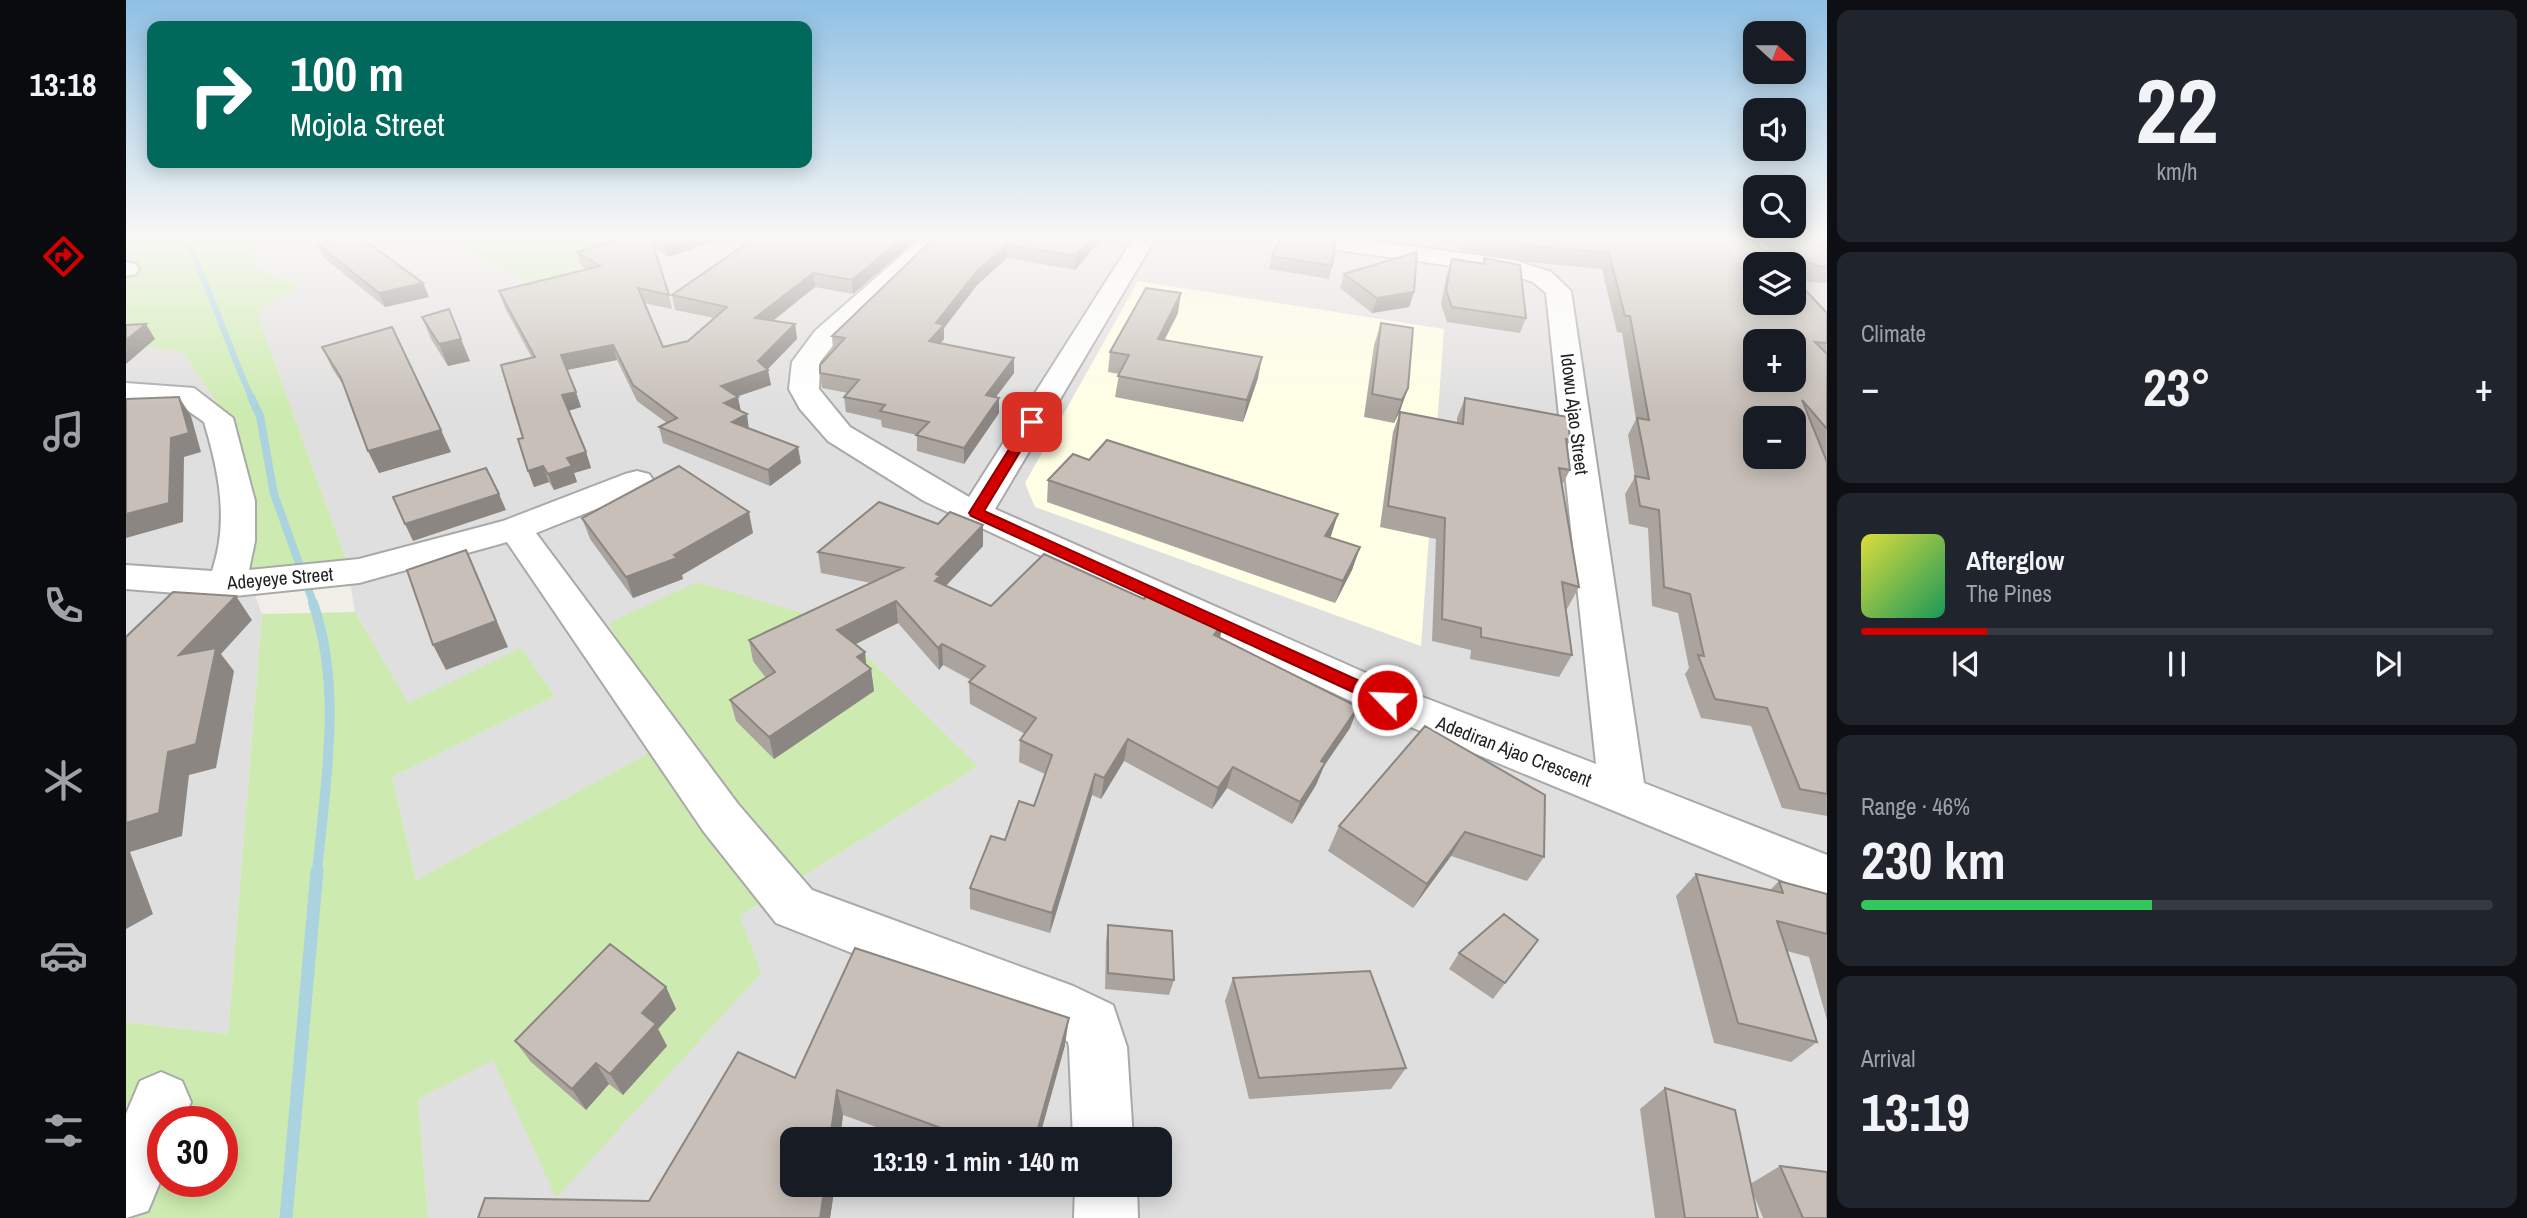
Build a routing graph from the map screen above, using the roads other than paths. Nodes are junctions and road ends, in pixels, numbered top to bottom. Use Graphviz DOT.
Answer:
graph roads {
  1 [pos="872,296"];
  2 [pos="1109,296"];
  3 [pos="1559,296"];
  4 [pos="126,392"];
  5 [pos="637,481"];
  6 [pos="976,513"];
  7 [pos="515,529"];
  8 [pos="126,577"];
  9 [pos="187,580"];
  10 [pos="230,585"];
  11 [pos="155,612"];
  12 [pos="1622,793"];
  13 [pos="1827,877"];
  14 [pos="161,1102"];
  15 [pos="1102,1127"];
  16 [pos="126,1189"];
  17 [pos="1106,1197"];
  18 [pos="1106,1218"];
  1 -- 6 [label="street, Adediran Ajao Crescent"];
  2 -- 6 [label="street"];
  3 -- 12 [label="street, Idowu Ajao Street"];
  4 -- 10 [label="street"];
  5 -- 7 [label="street, Adeyeye Street"];
  6 -- 12 [label="street, Adediran Ajao Crescent"];
  7 -- 10 [label="street, Adeyeye Street"];
  7 -- 15 [label="street"];
  8 -- 9 [label="street, Adeyeye Street"];
  9 -- 10 [label="street, Adeyeye Street"];
  9 -- 11 [label="street"];
  12 -- 13 [label="street, Adediran Ajao Crescent"];
  14 -- 16 [label="street"];
  17 -- 18 [label="street"];
}
